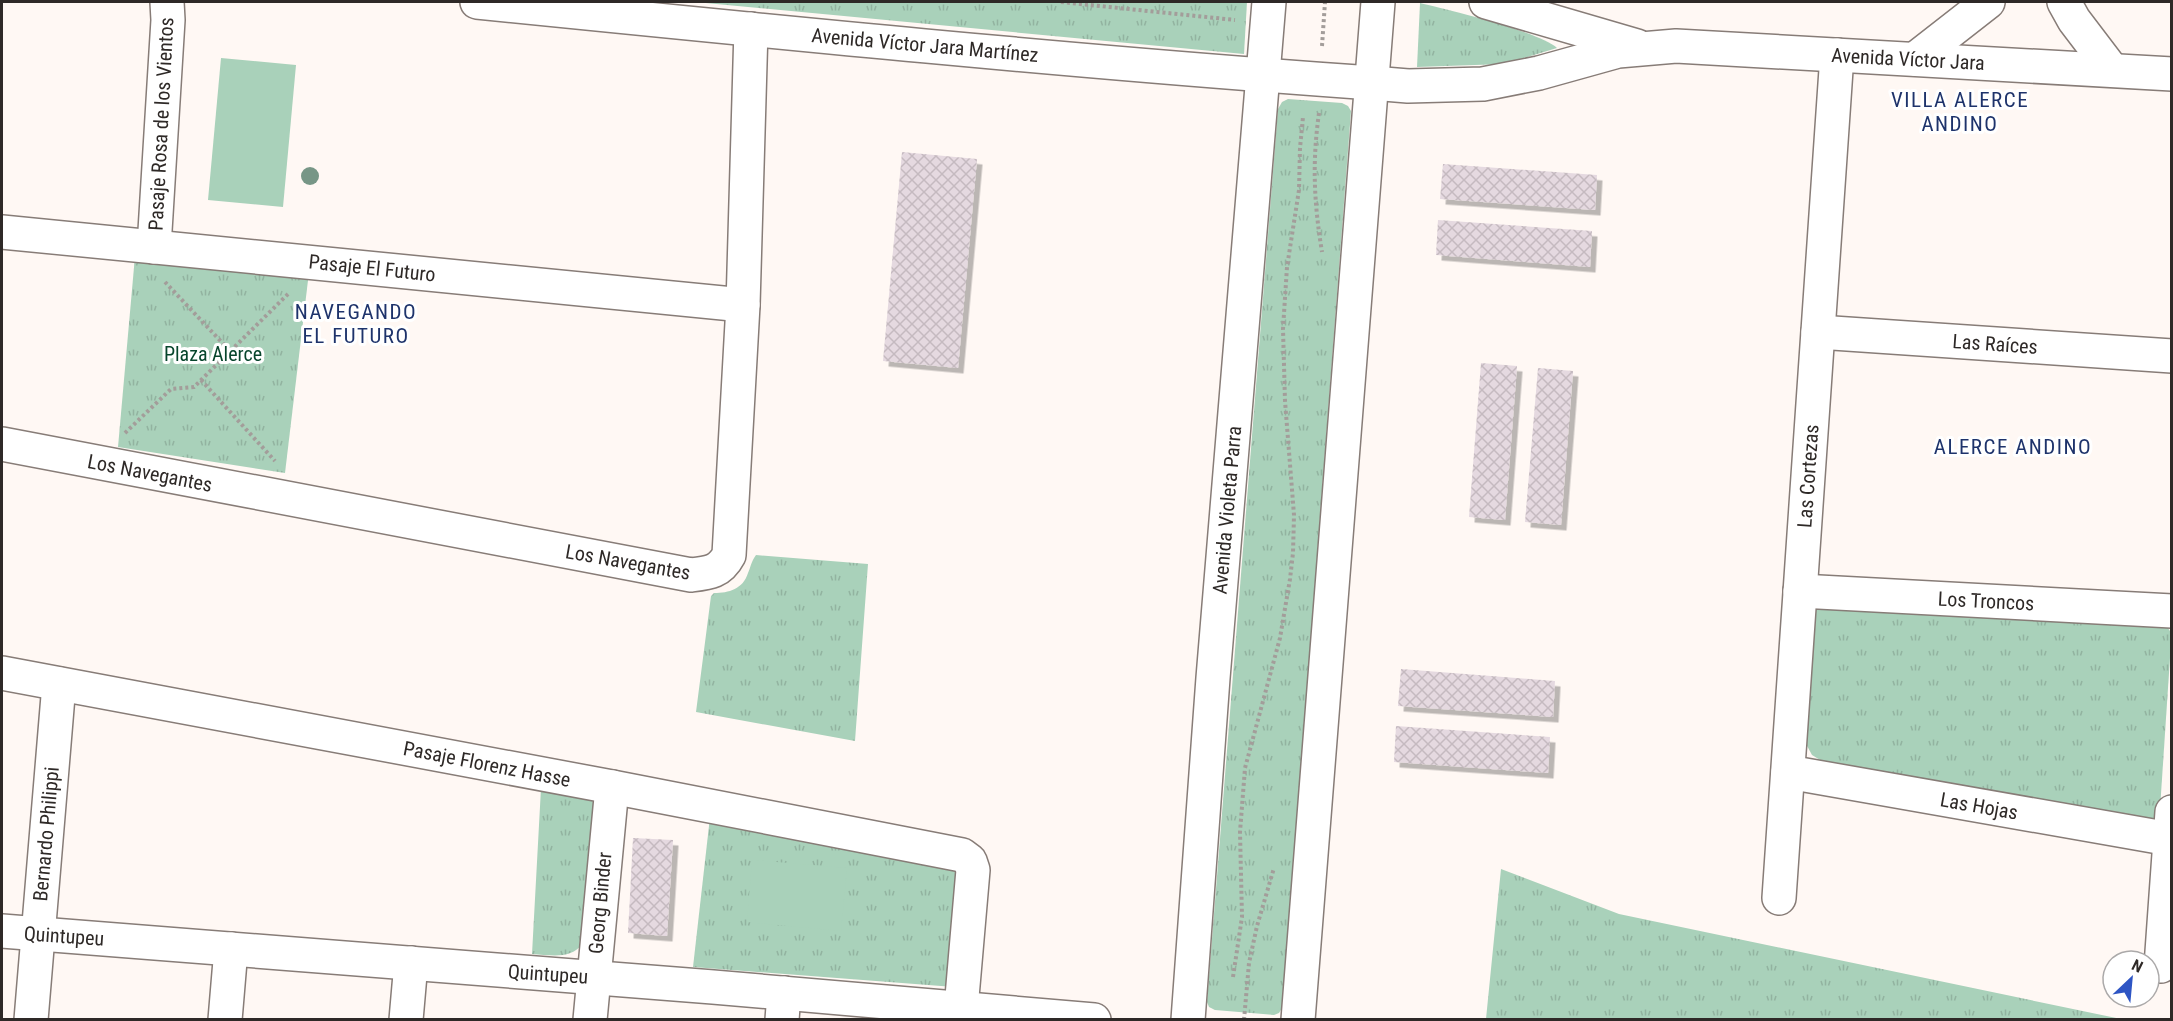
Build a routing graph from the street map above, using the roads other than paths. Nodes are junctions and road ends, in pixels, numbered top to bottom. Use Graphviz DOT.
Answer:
graph roads {
  1 [pos="167,2"];
  2 [pos="477,2"];
  3 [pos="1269,2"];
  4 [pos="1378,2"];
  5 [pos="1486,2"];
  6 [pos="1988,2"];
  7 [pos="2064,2"];
  8 [pos="751,29"];
  9 [pos="1631,49"];
  10 [pos="1837,54"];
  11 [pos="1915,59"];
  12 [pos="2112,70"];
  13 [pos="2172,74"];
  14 [pos="1263,76"];
  15 [pos="1372,83"];
  16 [pos="2,232"];
  17 [pos="142,246"];
  18 [pos="742,304"];
  19 [pos="1818,332"];
  20 [pos="2172,356"];
  21 [pos="2,444"];
  22 [pos="1800,591"];
  23 [pos="2172,611"];
  24 [pos="2,673"];
  25 [pos="59,684"];
  26 [pos="1788,772"];
  27 [pos="612,787"];
  28 [pos="2171,825"];
  29 [pos="1779,898"];
  30 [pos="2,931"];
  31 [pos="38,934"];
  32 [pos="231,949"];
  33 [pos="411,963"];
  34 [pos="2161,966"];
  35 [pos="593,977"];
  36 [pos="783,1006"];
  37 [pos="961,1014"];
  38 [pos="32,1020"];
  39 [pos="225,1020"];
  40 [pos="406,1020"];
  41 [pos="590,1020"];
  42 [pos="1094,1020"];
  43 [pos="1188,1020"];
  44 [pos="1298,1020"];
  1 -- 17 [label="street, Pasaje Rosa de los Vientos"];
  2 -- 8 [label="street, Avenida Víctor Jara Martínez"];
  3 -- 14 [label="street, Avenida Violeta Parra"];
  4 -- 15 [label="street"];
  5 -- 9 [label="street, Avenida Víctor Jara"];
  6 -- 11 [label="street"];
  7 -- 12 [label="street"];
  8 -- 14 [label="street, Avenida Víctor Jara Martínez"];
  8 -- 18 [label="street, Los Navegantes"];
  9 -- 10 [label="street, Avenida Víctor Jara"];
  9 -- 15 [label="street, Avenida Víctor Jara"];
  10 -- 11 [label="street, Avenida Víctor Jara"];
  10 -- 19 [label="street, Las Cortezas"];
  11 -- 12 [label="street, Avenida Víctor Jara"];
  12 -- 13 [label="street, Avenida Víctor Jara"];
  14 -- 15 [label="street, Avenida Víctor Jara Martínez"];
  14 -- 43 [label="street, Avenida Violeta Parra"];
  15 -- 44 [label="street"];
  16 -- 17 [label="street, Pasaje El Futuro"];
  17 -- 18 [label="street, Pasaje El Futuro"];
  18 -- 21 [label="street, Los Navegantes"];
  19 -- 20 [label="street, Las Raíces"];
  19 -- 22 [label="street, Las Cortezas"];
  22 -- 23 [label="street, Los Troncos"];
  22 -- 26 [label="street, Las Cortezas"];
  24 -- 25 [label="street, Pasaje Florenz Hasse"];
  25 -- 27 [label="street, Pasaje Florenz Hasse"];
  25 -- 31 [label="street, Bernardo Philippi"];
  26 -- 28 [label="street, Las Hojas"];
  26 -- 29 [label="street, Las Cortezas"];
  27 -- 35 [label="street, Georg Binder"];
  27 -- 37 [label="street, Pasaje Florenz Hasse"];
  28 -- 34 [label="street"];
  30 -- 31 [label="street, Quintupeu"];
  31 -- 32 [label="street, Quintupeu"];
  31 -- 38 [label="street, Bernardo Philippi"];
  32 -- 33 [label="street, Quintupeu"];
  32 -- 39 [label="street"];
  33 -- 35 [label="street, Quintupeu"];
  33 -- 40 [label="street"];
  35 -- 36 [label="street, Quintupeu"];
  35 -- 41 [label="street, Georg Binder"];
  36 -- 37 [label="street, Quintupeu"];
  37 -- 42 [label="street, Quintupeu"];
}
